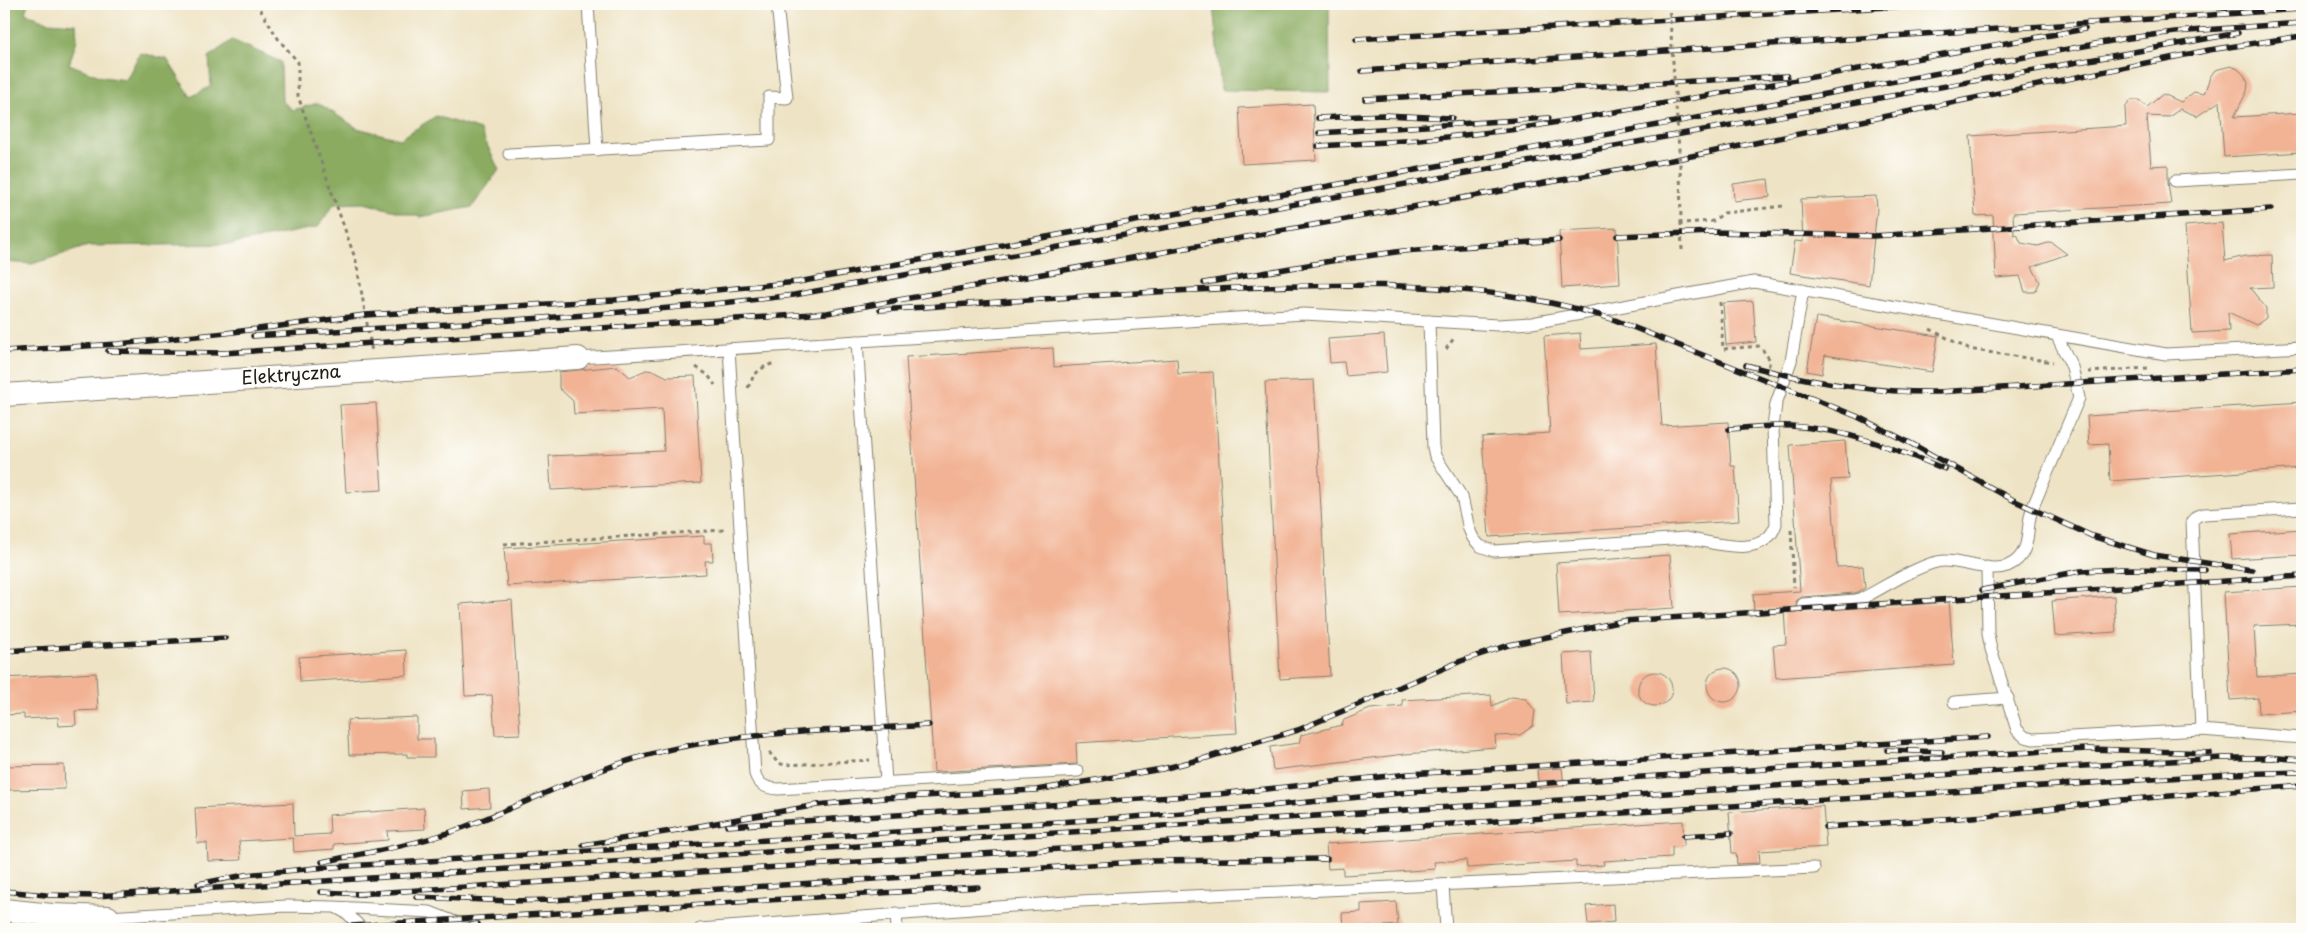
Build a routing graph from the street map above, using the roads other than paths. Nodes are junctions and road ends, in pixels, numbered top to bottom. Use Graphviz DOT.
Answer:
graph roads {
  1 [pos="588,4"];
  2 [pos="776,4"];
  3 [pos="596,150"];
  4 [pos="509,154"];
  5 [pos="2302,174"];
  6 [pos="2175,181"];
  7 [pos="1803,290"];
  8 [pos="1429,321"];
  9 [pos="2057,336"];
  10 [pos="858,341"];
  11 [pos="2302,347"];
  12 [pos="729,349"];
  13 [pos="578,358"];
  14 [pos="4,395"];
  15 [pos="2302,508"];
  16 [pos="1987,567"];
  17 [pos="1803,604"];
  18 [pos="2008,698"];
  19 [pos="1954,702"];
  20 [pos="2201,730"];
  21 [pos="2302,738"];
  22 [pos="1078,771"];
  23 [pos="886,782"];
  24 [pos="1814,868"];
  25 [pos="1443,885"];
  26 [pos="334,907"];
  27 [pos="4,910"];
  28 [pos="896,913"];
  29 [pos="108,916"];
  30 [pos="362,929"];
  31 [pos="473,929"];
  32 [pos="700,929"];
  33 [pos="897,929"];
  34 [pos="1446,929"];
  1 -- 3 [label="lane"];
  2 -- 3 [label="lane"];
  3 -- 4 [label="lane"];
  5 -- 6 [label="lane"];
  7 -- 8 [label="lane"];
  7 -- 8 [label="lane"];
  7 -- 9 [label="lane"];
  8 -- 10 [label="lane"];
  9 -- 11 [label="lane"];
  9 -- 16 [label="lane"];
  10 -- 12 [label="lane"];
  10 -- 23 [label="lane"];
  12 -- 13 [label="lane"];
  12 -- 23 [label="lane"];
  13 -- 14 [label="street, Elektryczna"];
  15 -- 20 [label="lane"];
  16 -- 17 [label="lane"];
  16 -- 18 [label="lane"];
  18 -- 19 [label="lane"];
  18 -- 20 [label="lane"];
  20 -- 21 [label="lane"];
  22 -- 23 [label="lane"];
  24 -- 25 [label="lane"];
  25 -- 28 [label="lane"];
  25 -- 34 [label="lane"];
  26 -- 29 [label="lane"];
  26 -- 30 [label="lane"];
  26 -- 31 [label="lane"];
  27 -- 29 [label="street"];
  28 -- 32 [label="lane"];
  28 -- 33 [label="lane"];
}
